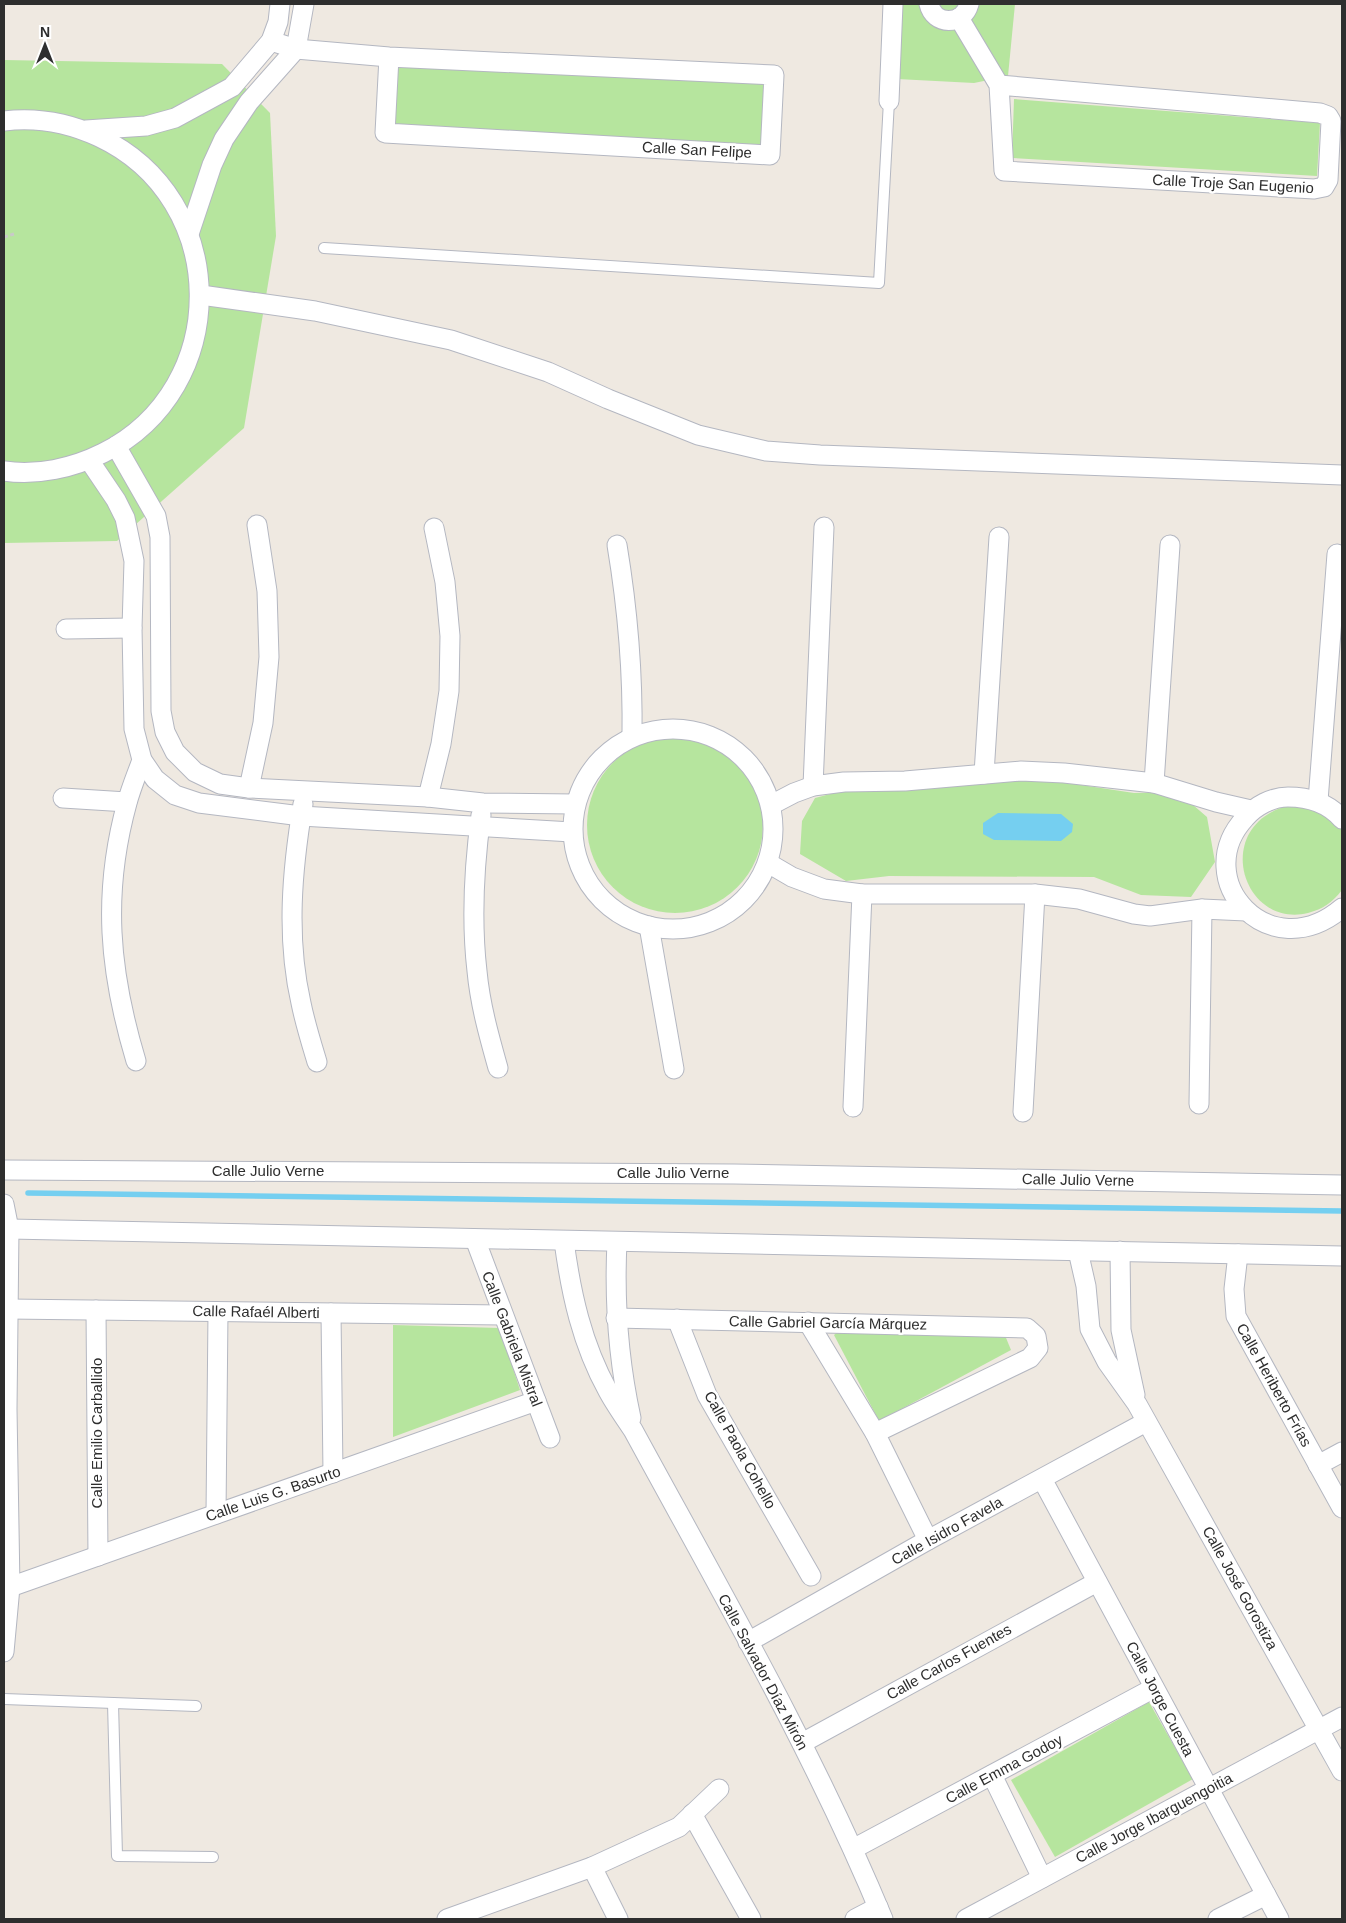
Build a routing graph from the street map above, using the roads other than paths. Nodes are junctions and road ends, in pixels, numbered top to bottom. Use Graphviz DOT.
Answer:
graph roads {
  1 [pos="280,4"];
  2 [pos="304,4"];
  3 [pos="894,4"];
  4 [pos="929,4"];
  5 [pos="964,11"];
  6 [pos="271,41"];
  7 [pos="296,49"];
  8 [pos="389,57"];
  9 [pos="999,85"];
  10 [pos="232,86"];
  11 [pos="889,101"];
  12 [pos="249,102"];
  13 [pos="4,121"];
  14 [pos="85,130"];
  15 [pos="189,234"];
  16 [pos="324,248"];
  17 [pos="201,295"];
  18 [pos="116,446"];
  19 [pos="89,460"];
  20 [pos="6,473"];
  21 [pos="1342,475"];
  22 [pos="257,525"];
  23 [pos="434,528"];
  24 [pos="824,528"];
  25 [pos="998,537"];
  26 [pos="617,545"];
  27 [pos="1170,545"];
  28 [pos="1337,554"];
  29 [pos="132,628"];
  30 [pos="66,629"];
  31 [pos="632,737"];
  32 [pos="142,760"];
  33 [pos="984,774"];
  34 [pos="1154,783"];
  35 [pos="813,786"];
  36 [pos="249,788"];
  37 [pos="305,791"];
  38 [pos="63,798"];
  39 [pos="428,798"];
  40 [pos="1318,801"];
  41 [pos="127,802"];
  42 [pos="483,804"];
  43 [pos="575,804"];
  44 [pos="772,805"];
  45 [pos="1251,810"];
  46 [pos="301,816"];
  47 [pos="1342,819"];
  48 [pos="479,828"];
  49 [pos="572,832"];
  50 [pos="768,863"];
  51 [pos="862,894"];
  52 [pos="1035,894"];
  53 [pos="1342,908"];
  54 [pos="1202,909"];
  55 [pos="1246,911"];
  56 [pos="650,926"];
  57 [pos="136,1060"];
  58 [pos="317,1062"];
  59 [pos="498,1068"];
  60 [pos="674,1069"];
  61 [pos="1200,1104"];
  62 [pos="852,1107"];
  63 [pos="1023,1112"];
  64 [pos="4,1170"];
  65 [pos="1342,1184"];
  66 [pos="4,1204"];
  67 [pos="9,1229"];
  68 [pos="475,1239"];
  69 [pos="564,1241"];
  70 [pos="617,1242"];
  71 [pos="1078,1251"];
  72 [pos="1120,1251"];
  73 [pos="1238,1254"];
  74 [pos="1342,1256"];
  75 [pos="8,1309"];
  76 [pos="96,1310"];
  77 [pos="218,1312"];
  78 [pos="332,1313"];
  79 [pos="503,1316"];
  80 [pos="616,1318"];
  81 [pos="677,1319"];
  82 [pos="808,1322"];
  83 [pos="6,1347"];
  84 [pos="536,1401"];
  85 [pos="1137,1404"];
  86 [pos="5,1409"];
  87 [pos="1146,1422"];
  88 [pos="633,1430"];
  89 [pos="875,1432"];
  90 [pos="550,1438"];
  91 [pos="1342,1452"];
  92 [pos="1318,1465"];
  93 [pos="332,1473"];
  94 [pos="1042,1479"];
  95 [pos="1342,1508"];
  96 [pos="216,1514"];
  97 [pos="928,1540"];
  98 [pos="98,1556"];
  99 [pos="811,1576"];
  100 [pos="1097,1582"];
  101 [pos="10,1587"];
  102 [pos="6,1614"];
  103 [pos="748,1642"];
  104 [pos="4,1652"];
  105 [pos="1154,1688"];
  106 [pos="4,1699"];
  107 [pos="113,1703"];
  108 [pos="196,1706"];
  109 [pos="1342,1718"];
  110 [pos="1320,1730"];
  111 [pos="802,1743"];
  112 [pos="1342,1771"];
  113 [pos="992,1775"];
  114 [pos="719,1789"];
  115 [pos="1209,1789"];
  116 [pos="692,1814"];
  117 [pos="853,1849"];
  118 [pos="213,1857"];
  119 [pos="592,1867"];
  120 [pos="1042,1878"];
  121 [pos="1266,1894"];
  122 [pos="880,1913"];
  123 [pos="483,1914"];
  124 [pos="447,1919"];
  125 [pos="618,1919"];
  126 [pos="750,1919"];
  127 [pos="855,1919"];
  128 [pos="966,1919"];
  129 [pos="1218,1919"];
  130 [pos="1279,1919"];
  1 -- 6 [label="street"];
  2 -- 7 [label="street"];
  3 -- 11 [label="street"];
  4 -- 5 [label="street"];
  5 -- 9 [label="street, Calle Troje San Eugenio"];
  6 -- 7 [label="street, Calle San Felipe"];
  6 -- 10 [label="street"];
  7 -- 8 [label="street, Calle San Felipe"];
  7 -- 12 [label="street"];
  8 -- 8 [label="street, Calle San Felipe"];
  9 -- 9 [label="street, Calle Troje San Eugenio"];
  10 -- 12 [label="street"];
  10 -- 14 [label="street"];
  11 -- 16 [label="lane"];
  12 -- 15 [label="street"];
  13 -- 14 [label="street"];
  14 -- 15 [label="street"];
  15 -- 17 [label="street"];
  17 -- 18 [label="street"];
  17 -- 21 [label="street"];
  18 -- 19 [label="street"];
  18 -- 36 [label="street"];
  19 -- 20 [label="street"];
  19 -- 29 [label="street"];
  22 -- 36 [label="street"];
  23 -- 39 [label="street"];
  24 -- 35 [label="street"];
  25 -- 33 [label="street"];
  26 -- 31 [label="street"];
  27 -- 34 [label="street"];
  28 -- 40 [label="street"];
  29 -- 30 [label="street"];
  29 -- 32 [label="street"];
  31 -- 43 [label="street"];
  31 -- 44 [label="street"];
  32 -- 41 [label="street"];
  32 -- 46 [label="street"];
  33 -- 34 [label="street"];
  33 -- 35 [label="street"];
  34 -- 45 [label="street"];
  35 -- 44 [label="street"];
  36 -- 37 [label="street"];
  37 -- 39 [label="street"];
  37 -- 46 [label="street"];
  38 -- 41 [label="street"];
  39 -- 42 [label="street"];
  40 -- 45 [label="street"];
  40 -- 47 [label="street"];
  41 -- 57 [label="street"];
  42 -- 43 [label="street"];
  42 -- 48 [label="street"];
  43 -- 49 [label="street"];
  44 -- 50 [label="street"];
  45 -- 55 [label="street"];
  46 -- 48 [label="street"];
  46 -- 58 [label="street"];
  48 -- 49 [label="street"];
  48 -- 59 [label="street"];
  49 -- 56 [label="street"];
  50 -- 51 [label="street"];
  50 -- 56 [label="street"];
  51 -- 52 [label="street"];
  51 -- 62 [label="street"];
  52 -- 54 [label="street"];
  52 -- 63 [label="street"];
  53 -- 55 [label="street"];
  54 -- 55 [label="street"];
  54 -- 61 [label="street"];
  56 -- 60 [label="street"];
  64 -- 65 [label="street, Calle Julio Verne"];
  66 -- 67 [label="street"];
  67 -- 68 [label="street"];
  67 -- 75 [label="street"];
  68 -- 69 [label="street"];
  68 -- 79 [label="street, Calle Gabriela Mistral"];
  69 -- 70 [label="street"];
  69 -- 88 [label="street, Calle Salvador Díaz Mirón"];
  70 -- 71 [label="street"];
  70 -- 80 [label="street, Calle Salvador Díaz Mirón"];
  71 -- 72 [label="street"];
  71 -- 85 [label="street, Calle José Gorostiza"];
  72 -- 73 [label="street"];
  72 -- 85 [label="street, Calle José Gorostiza"];
  73 -- 74 [label="street"];
  73 -- 92 [label="street, Calle Heriberto Frías"];
  75 -- 76 [label="street, Calle Rafaél Alberti"];
  75 -- 83 [label="street"];
  76 -- 77 [label="street, Calle Rafaél Alberti"];
  76 -- 98 [label="street, Calle Emilio Carballido"];
  77 -- 78 [label="street, Calle Rafaél Alberti"];
  77 -- 96 [label="street"];
  78 -- 79 [label="street, Calle Rafaél Alberti"];
  78 -- 93 [label="street"];
  79 -- 84 [label="street, Calle Gabriela Mistral"];
  80 -- 81 [label="street, Calle Gabriel García Márquez"];
  80 -- 88 [label="street, Calle Salvador Díaz Mirón"];
  81 -- 82 [label="street, Calle Gabriel García Márquez"];
  81 -- 99 [label="street, Calle Paola Cohello"];
  82 -- 89 [label="street"];
  82 -- 89 [label="street, Calle Gabriel García Márquez"];
  83 -- 86 [label="street"];
  84 -- 90 [label="street, Calle Gabriela Mistral"];
  84 -- 93 [label="street, Calle Luis G. Basurto"];
  85 -- 87 [label="street, Calle José Gorostiza"];
  86 -- 101 [label="street"];
  87 -- 94 [label="street, Calle Isidro Favela"];
  87 -- 110 [label="street, Calle José Gorostiza"];
  88 -- 103 [label="street, Calle Salvador Díaz Mirón"];
  89 -- 97 [label="street"];
  91 -- 92 [label="street"];
  92 -- 95 [label="street, Calle Heriberto Frías"];
  93 -- 96 [label="street, Calle Luis G. Basurto"];
  94 -- 97 [label="street, Calle Isidro Favela"];
  94 -- 100 [label="street, Calle Jorge Cuesta"];
  96 -- 98 [label="street, Calle Luis G. Basurto"];
  97 -- 103 [label="street, Calle Isidro Favela"];
  98 -- 101 [label="street, Calle Luis G. Basurto"];
  100 -- 105 [label="street, Calle Jorge Cuesta"];
  100 -- 111 [label="street, Calle Carlos Fuentes"];
  101 -- 102 [label="street"];
  102 -- 104 [label="street"];
  103 -- 111 [label="street, Calle Salvador Díaz Mirón"];
  105 -- 113 [label="street, Calle Emma Godoy"];
  105 -- 115 [label="street, Calle Jorge Cuesta"];
  106 -- 107 [label="lane"];
  107 -- 108 [label="lane"];
  107 -- 118 [label="lane"];
  109 -- 110 [label="street, Calle Jorge Ibarguengoitia"];
  110 -- 112 [label="street, Calle José Gorostiza"];
  110 -- 115 [label="street, Calle Jorge Ibarguengoitia"];
  111 -- 117 [label="street, Calle Salvador Díaz Mirón"];
  113 -- 117 [label="street, Calle Emma Godoy"];
  113 -- 120 [label="street"];
  114 -- 116 [label="street"];
  115 -- 120 [label="street, Calle Jorge Ibarguengoitia"];
  115 -- 121 [label="street, Calle Jorge Cuesta"];
  116 -- 119 [label="street"];
  116 -- 126 [label="street"];
  117 -- 122 [label="street, Calle Salvador Díaz Mirón"];
  119 -- 123 [label="street"];
  119 -- 125 [label="street"];
  120 -- 128 [label="street, Calle Jorge Ibarguengoitia"];
  121 -- 129 [label="street"];
  121 -- 130 [label="street, Calle Jorge Cuesta"];
  122 -- 127 [label="street"];
  123 -- 124 [label="street"];
}
